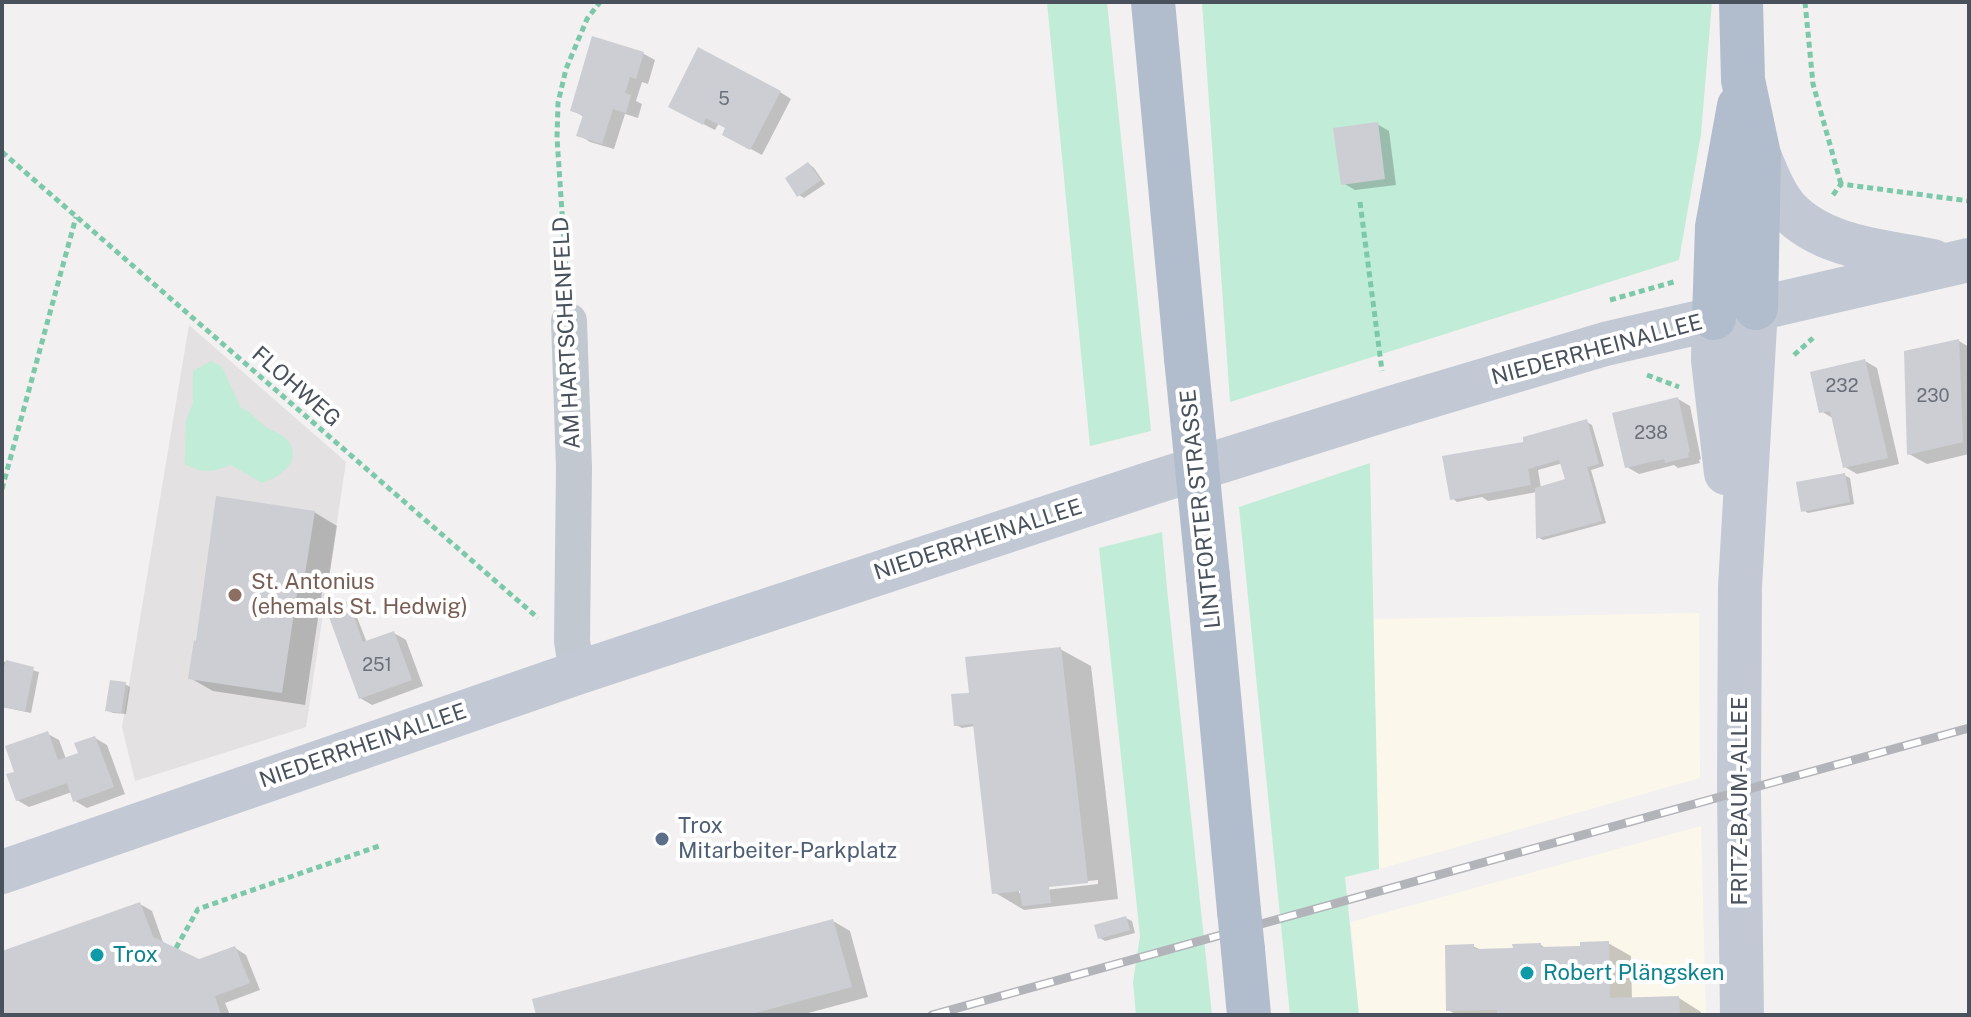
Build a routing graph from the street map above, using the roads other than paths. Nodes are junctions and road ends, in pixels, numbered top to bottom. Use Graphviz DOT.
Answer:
graph roads {
  1 [pos="1153,2"];
  2 [pos="1741,2"];
  3 [pos="1743,80"];
  4 [pos="1759,155"];
  5 [pos="1960,262"];
  6 [pos="1756,308"];
  7 [pos="1714,318"];
  8 [pos="569,321"];
  9 [pos="1740,587"];
  10 [pos="574,657"];
  11 [pos="2,872"];
  12 [pos="1249,1015"];
  13 [pos="1742,1015"];
  1 -- 12 [label="main road, LINTFORTER STRASSE, bridge"];
  2 -- 3 [label="main road"];
  3 -- 4 [label="main road"];
  3 -- 7 [label="main road"];
  4 -- 5 [label="main road"];
  4 -- 6 [label="main road"];
  5 -- 6 [label="main road, NIEDERRHEINALLEE"];
  6 -- 7 [label="main road, NIEDERRHEINALLEE"];
  6 -- 9 [label="main road, FRITZ-BAUM-ALLEE"];
  7 -- 9 [label="main road, FRITZ-BAUM-ALLEE"];
  7 -- 10 [label="main road, NIEDERRHEINALLEE"];
  8 -- 10 [label="street, AM HARTSCHENFELD"];
  9 -- 13 [label="main road, FRITZ-BAUM-ALLEE"];
  10 -- 11 [label="main road, NIEDERRHEINALLEE"];
}
